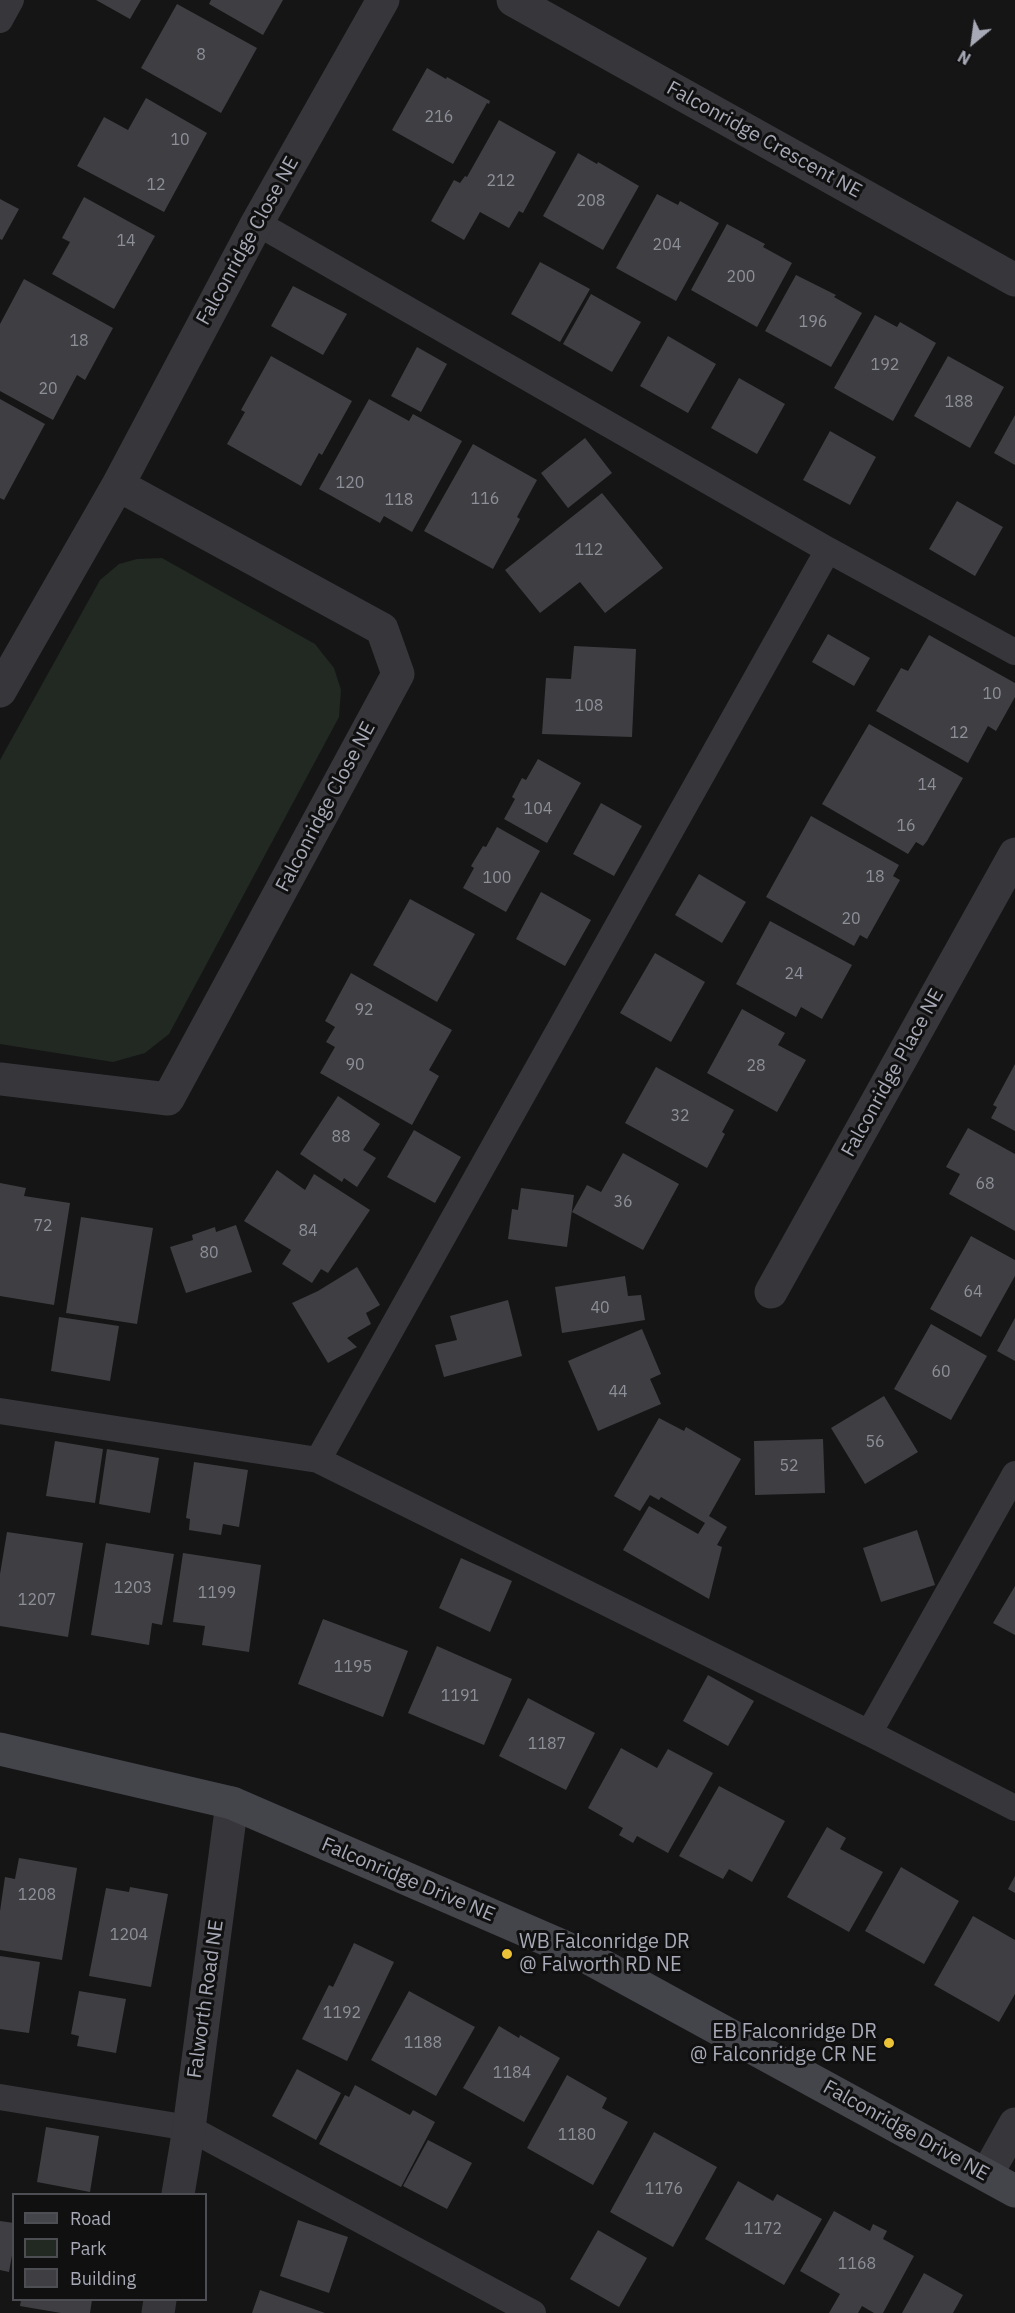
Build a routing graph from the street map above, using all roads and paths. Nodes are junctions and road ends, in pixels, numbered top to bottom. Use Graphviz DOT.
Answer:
graph roads {
  1 [pos="11,0"];
  2 [pos="383,0"];
  3 [pos="513,0"];
  4 [pos="0,20"];
  5 [pos="257,223"];
  6 [pos="1015,280"];
  7 [pos="118,484"];
  8 [pos="828,550"];
  9 [pos="1015,652"];
  10 [pos="0,691"];
  11 [pos="1015,854"];
  12 [pos="0,1079"];
  13 [pos="771,1292"];
  14 [pos="0,1411"];
  15 [pos="318,1461"];
  16 [pos="1015,1474"];
  17 [pos="869,1733"];
  18 [pos="0,1749"];
  19 [pos="232,1803"];
  20 [pos="1015,1809"];
  21 [pos="0,2097"];
  22 [pos="1015,2124"];
  23 [pos="189,2128"];
  24 [pos="987,2174"];
  25 [pos="1015,2190"];
  26 [pos="178,2193"];
  27 [pos="533,2313"];
  1 -- 4 [label="lane"];
  2 -- 5 [label="street, Falconridge Close NE"];
  3 -- 6 [label="street, Falconridge Crescent NE"];
  5 -- 7 [label="street, Falconridge Close NE"];
  5 -- 8 [label="lane"];
  7 -- 10 [label="street, Falconridge Close NE"];
  7 -- 12 [label="street, Falconridge Close NE"];
  8 -- 9 [label="lane"];
  8 -- 15 [label="lane"];
  11 -- 13 [label="street, Falconridge Place NE"];
  14 -- 15 [label="lane"];
  15 -- 17 [label="lane"];
  16 -- 17 [label="lane"];
  17 -- 20 [label="lane"];
  18 -- 19 [label="street, Falconridge Drive NE"];
  19 -- 23 [label="street, Falworth Road NE"];
  19 -- 24 [label="street, Falconridge Drive NE"];
  21 -- 23 [label="lane"];
  22 -- 24 [label="street"];
  23 -- 26 [label="street, Falworth Road NE"];
  23 -- 27 [label="lane"];
  24 -- 25 [label="street, Falconridge Drive NE"];
}
